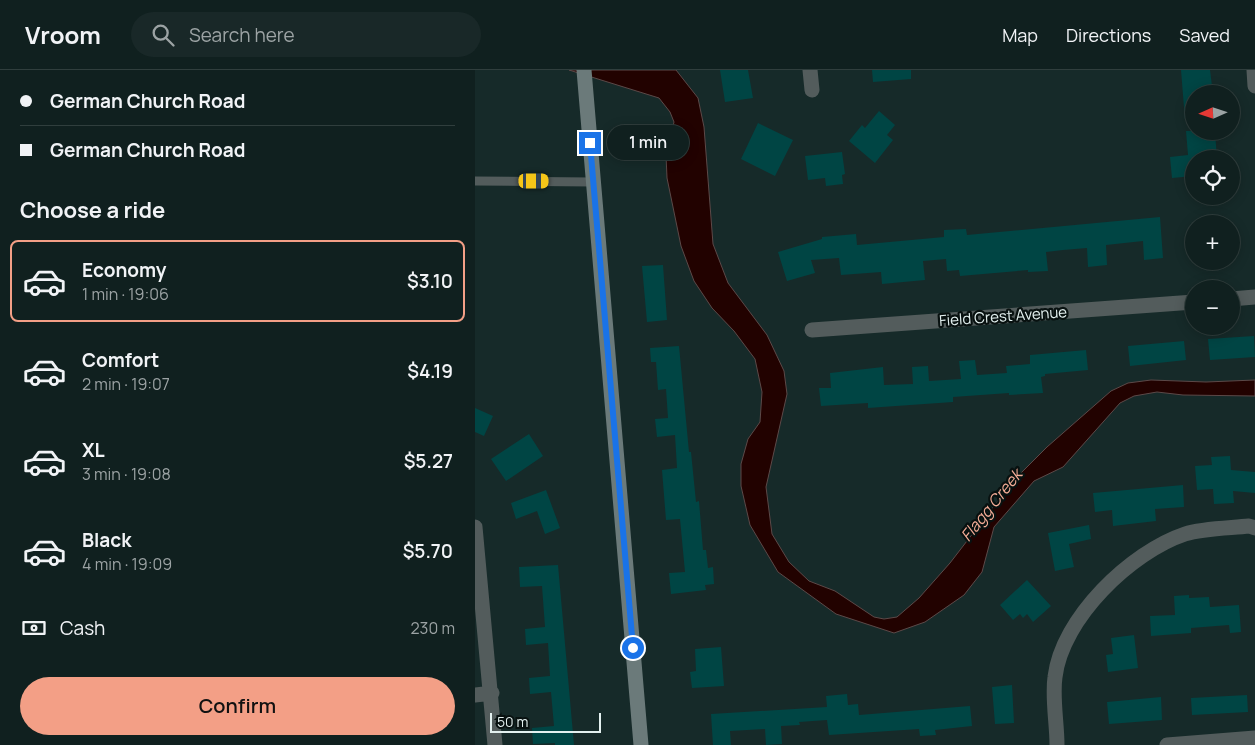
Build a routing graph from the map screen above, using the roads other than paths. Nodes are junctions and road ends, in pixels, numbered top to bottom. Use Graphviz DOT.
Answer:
graph roads {
  1 [pos="810,70"];
  2 [pos="1254,70"];
  3 [pos="584,74"];
  4 [pos="1255,86"];
  5 [pos="812,90"];
  6 [pos="475,181"];
  7 [pos="593,182"];
  8 [pos="1255,297"];
  9 [pos="1240,298"];
  10 [pos="1185,303"];
  11 [pos="812,330"];
  12 [pos="475,527"];
  13 [pos="1255,528"];
  14 [pos="492,693"];
  15 [pos="475,695"];
  16 [pos="1255,738"];
  17 [pos="495,745"];
  18 [pos="641,745"];
  19 [pos="1057,745"];
  20 [pos="1167,745"];
  1 -- 5 [label="street"];
  2 -- 4 [label="street"];
  3 -- 7 [label="street"];
  6 -- 7 [label="lane"];
  7 -- 18 [label="street"];
  8 -- 9 [label="street"];
  10 -- 11 [label="street, Field Crest Avenue"];
  12 -- 14 [label="street"];
  13 -- 19 [label="street"];
  14 -- 15 [label="street"];
  14 -- 17 [label="street"];
  16 -- 20 [label="street"];
}
